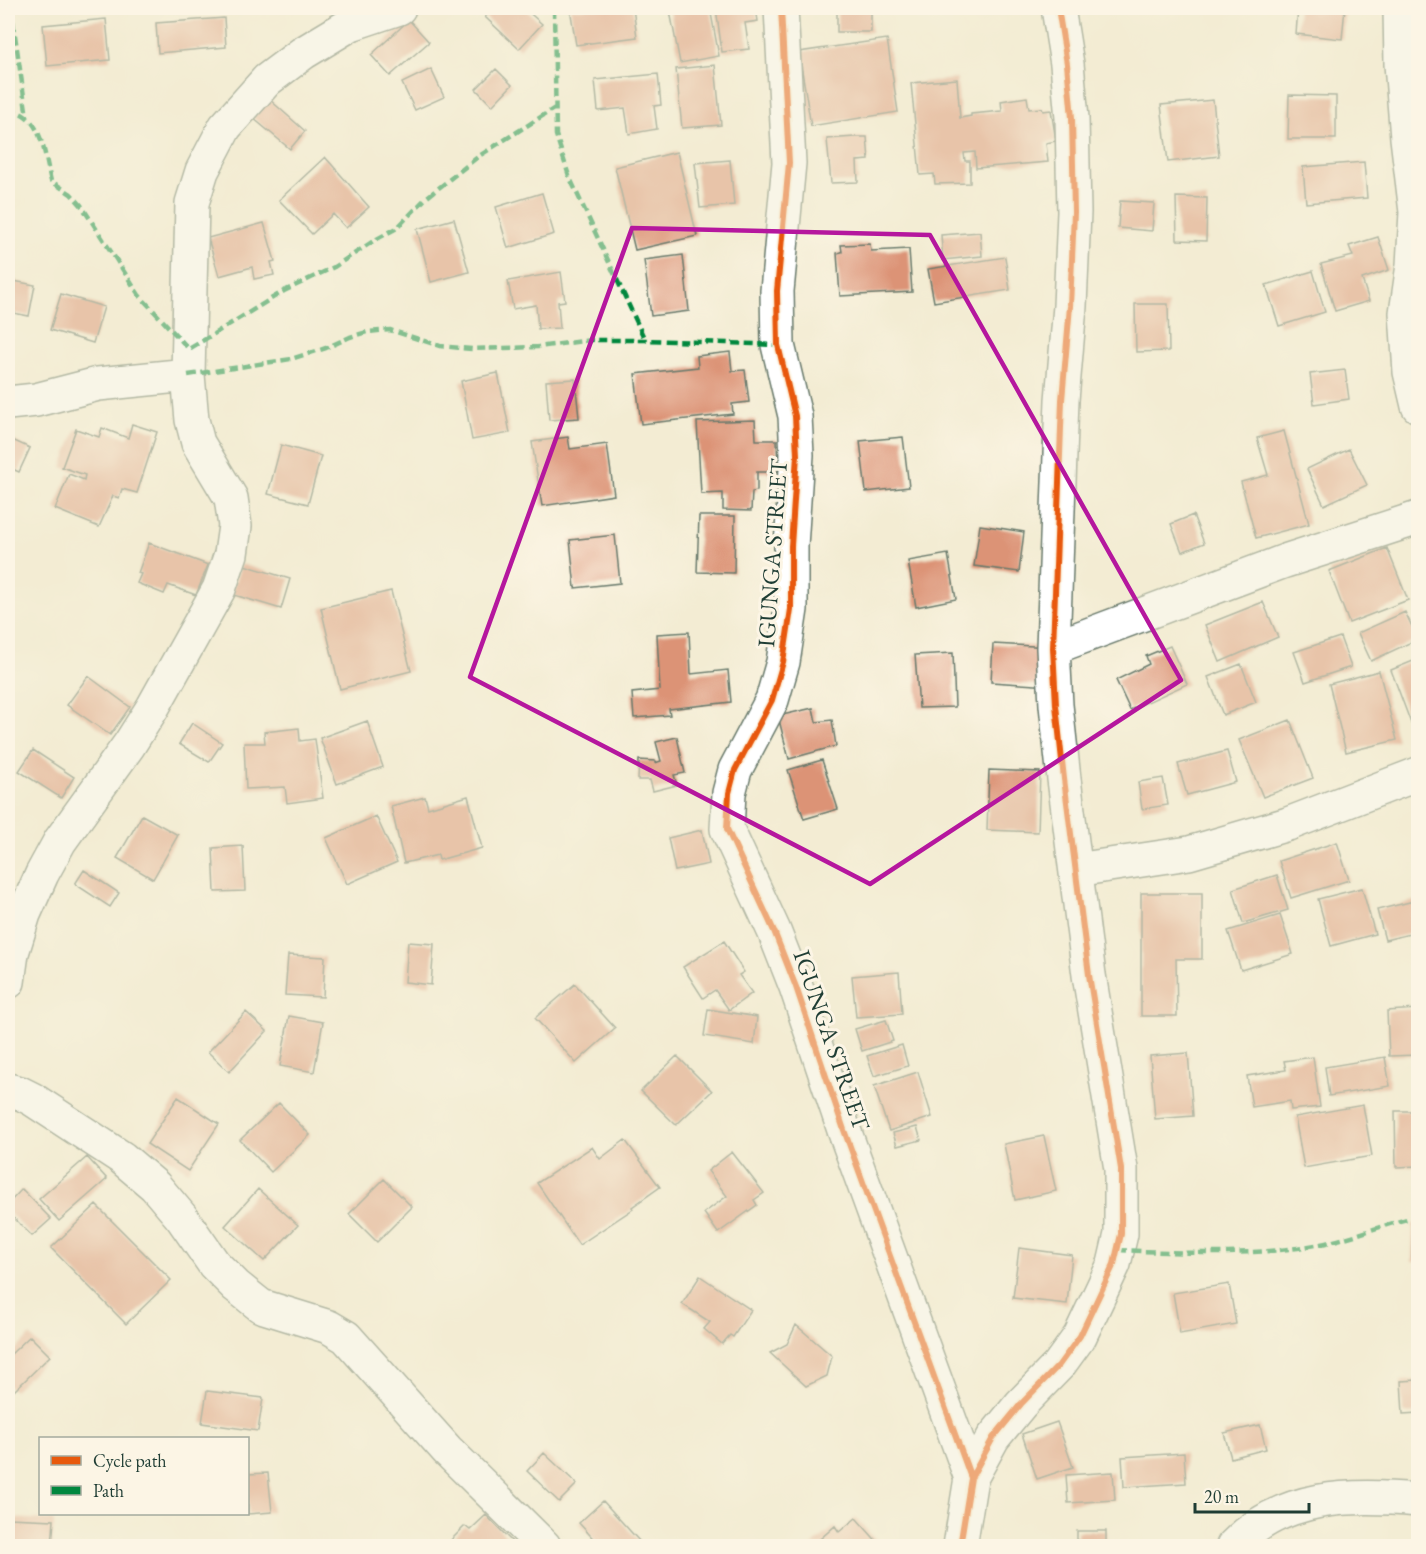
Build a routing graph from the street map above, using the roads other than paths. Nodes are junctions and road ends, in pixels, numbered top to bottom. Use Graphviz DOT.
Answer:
graph roads {
  1 [pos="399,8"];
  2 [pos="781,8"];
  3 [pos="1058,8"];
  4 [pos="1400,8"];
  5 [pos="188,375"];
  6 [pos="8,403"];
  7 [pos="1419,406"];
  8 [pos="1419,518"];
  9 [pos="1053,648"];
  10 [pos="1419,774"];
  11 [pos="1076,870"];
  12 [pos="8,982"];
  13 [pos="8,1087"];
  14 [pos="971,1478"];
  15 [pos="1419,1500"];
  16 [pos="544,1546"];
  17 [pos="960,1546"];
  18 [pos="1233,1546"];
  1 -- 5 [label="street"];
  2 -- 14 [label="street, IGUNGA STREET"];
  3 -- 9 [label="street"];
  4 -- 7 [label="street"];
  5 -- 6 [label="street"];
  5 -- 12 [label="street"];
  8 -- 9 [label="street"];
  9 -- 11 [label="street"];
  10 -- 11 [label="street"];
  11 -- 14 [label="street"];
  13 -- 16 [label="street"];
  14 -- 17 [label="street"];
  15 -- 18 [label="street"];
}
